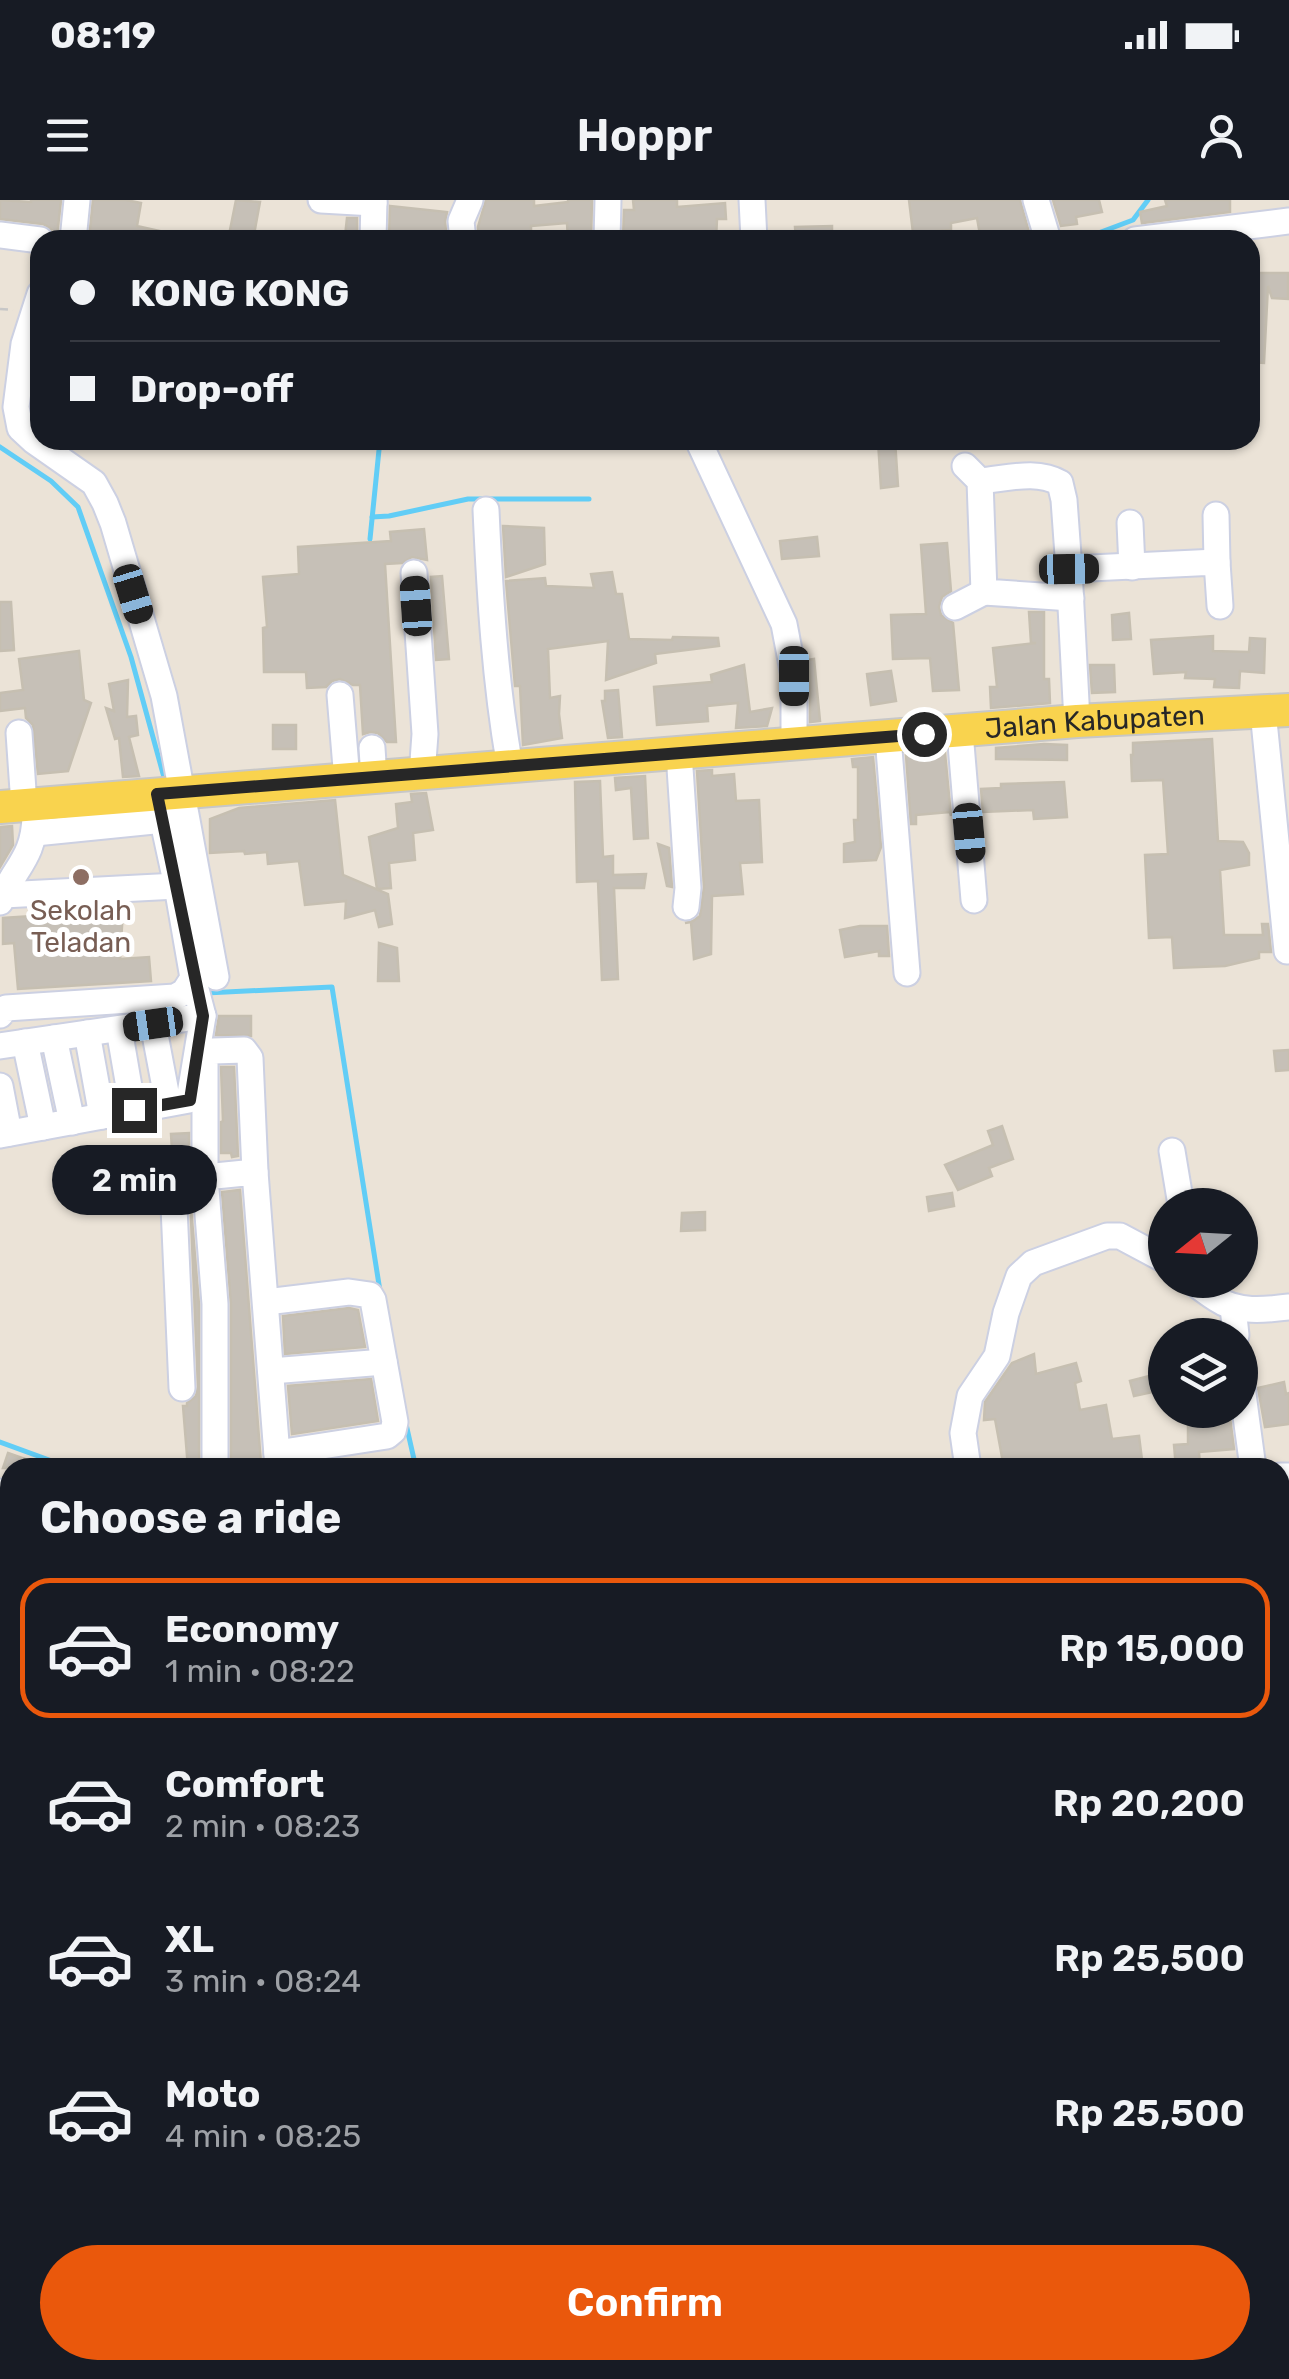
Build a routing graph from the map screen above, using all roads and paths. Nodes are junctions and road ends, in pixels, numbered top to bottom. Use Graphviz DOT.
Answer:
graph roads {
  1 [pos="77,200"];
  2 [pos="321,200"];
  3 [pos="470,200"];
  4 [pos="608,200"];
  5 [pos="752,200"];
  6 [pos="1036,200"];
  7 [pos="374,202"];
  8 [pos="1289,221"];
  9 [pos="74,230"];
  10 [pos="373,230"];
  11 [pos="462,230"];
  12 [pos="607,230"];
  13 [pos="754,230"];
  14 [pos="1045,230"];
  15 [pos="1216,230"];
  16 [pos="0,236"];
  17 [pos="30,239"];
  18 [pos="30,325"];
  19 [pos="30,437"];
  20 [pos="47,450"];
  21 [pos="708,450"];
  22 [pos="486,510"];
  23 [pos="1216,516"];
  24 [pos="1130,523"];
  25 [pos="1217,562"];
  26 [pos="1132,568"];
  27 [pos="1069,569"];
  28 [pos="414,574"];
  29 [pos="984,592"];
  30 [pos="1071,598"];
  31 [pos="1220,606"];
  32 [pos="955,607"];
  33 [pos="340,695"];
  34 [pos="1276,710"];
  35 [pos="1077,721"];
  36 [pos="960,732"];
  37 [pos="18,734"];
  38 [pos="888,736"];
  39 [pos="794,743"];
  40 [pos="679,753"];
  41 [pos="510,767"];
  42 [pos="364,769"];
  43 [pos="422,774"];
  44 [pos="168,799"];
  45 [pos="24,812"];
  46 [pos="178,886"];
  47 [pos="1,898"];
  48 [pos="974,900"];
  49 [pos="686,907"];
  50 [pos="1288,951"];
  51 [pos="907,972"];
  52 [pos="205,978"];
  53 [pos="0,1015"];
  54 [pos="203,1016"];
  55 [pos="153,1024"];
  56 [pos="119,1029"];
  57 [pos="87,1034"];
  58 [pos="54,1038"];
  59 [pos="12,1044"];
  60 [pos="0,1086"];
  61 [pos="168,1104"];
  62 [pos="134,1110"];
  63 [pos="102,1116"];
  64 [pos="72,1122"];
  65 [pos="42,1127"];
  66 [pos="5,1134"];
  67 [pos="1172,1151"];
  68 [pos="256,1172"];
  69 [pos="205,1177"];
  70 [pos="1178,1188"];
  71 [pos="1148,1251"];
  72 [pos="1215,1298"];
  73 [pos="266,1302"];
  74 [pos="1233,1307"];
  75 [pos="1289,1307"];
  76 [pos="1234,1318"];
  77 [pos="384,1362"];
  78 [pos="271,1371"];
  79 [pos="182,1388"];
  80 [pos="1248,1428"];
  81 [pos="215,1458"];
  82 [pos="278,1458"];
  83 [pos="287,1458"];
  84 [pos="967,1458"];
  85 [pos="1252,1458"];
  1 -- 9 [label="street"];
  2 -- 7 [label="street"];
  3 -- 11 [label="street"];
  4 -- 12 [label="street"];
  5 -- 13 [label="street"];
  6 -- 14 [label="street"];
  7 -- 10 [label="street"];
  8 -- 15 [label="street"];
  16 -- 17 [label="street"];
  18 -- 19 [label="street"];
  20 -- 44 [label="street"];
  21 -- 39 [label="street"];
  22 -- 41 [label="street"];
  23 -- 25 [label="street"];
  24 -- 26 [label="street"];
  25 -- 26 [label="street"];
  25 -- 31 [label="street"];
  26 -- 27 [label="street"];
  27 -- 29 [label="street"];
  27 -- 30 [label="street"];
  28 -- 43 [label="street"];
  29 -- 30 [label="street"];
  29 -- 32 [label="street"];
  30 -- 35 [label="street"];
  33 -- 42 [label="street"];
  34 -- 35 [label="main road, Jalan Kabupaten"];
  34 -- 50 [label="street"];
  35 -- 36 [label="main road, Jalan Kabupaten"];
  36 -- 38 [label="main road, Jalan Kabupaten"];
  36 -- 48 [label="street"];
  37 -- 45 [label="street"];
  38 -- 39 [label="main road, Jalan Kabupaten"];
  38 -- 51 [label="street"];
  39 -- 40 [label="main road, Jalan Kabupaten"];
  40 -- 41 [label="main road, Jalan Kabupaten"];
  40 -- 49 [label="street"];
  41 -- 43 [label="main road, Jalan Kabupaten"];
  42 -- 43 [label="main road, Jalan Kabupaten"];
  42 -- 44 [label="main road, Jalan Kabupaten"];
  44 -- 45 [label="main road, Jalan Kabupaten"];
  44 -- 46 [label="street"];
  44 -- 52 [label="street"];
  45 -- 47 [label="street"];
  46 -- 47 [label="street"];
  46 -- 52 [label="street"];
  52 -- 53 [label="street"];
  52 -- 54 [label="street"];
  54 -- 55 [label="street"];
  54 -- 61 [label="street"];
  55 -- 56 [label="street"];
  55 -- 61 [label="street"];
  56 -- 57 [label="street"];
  56 -- 62 [label="street"];
  57 -- 58 [label="street"];
  57 -- 63 [label="street"];
  58 -- 59 [label="street"];
  58 -- 64 [label="street"];
  59 -- 65 [label="street"];
  60 -- 66 [label="street"];
  61 -- 62 [label="street"];
  62 -- 63 [label="street"];
  63 -- 64 [label="street"];
  64 -- 65 [label="street"];
  65 -- 66 [label="street"];
  67 -- 70 [label="street"];
  68 -- 69 [label="street"];
  68 -- 69 [label="street"];
  68 -- 73 [label="street"];
  69 -- 79 [label="street"];
  69 -- 81 [label="street"];
  71 -- 84 [label="street"];
  72 -- 74 [label="street"];
  73 -- 77 [label="street"];
  73 -- 78 [label="street"];
  74 -- 75 [label="street"];
  74 -- 76 [label="street"];
  77 -- 78 [label="street"];
  77 -- 83 [label="street"];
  78 -- 82 [label="street"];
  80 -- 85 [label="street"];
}
